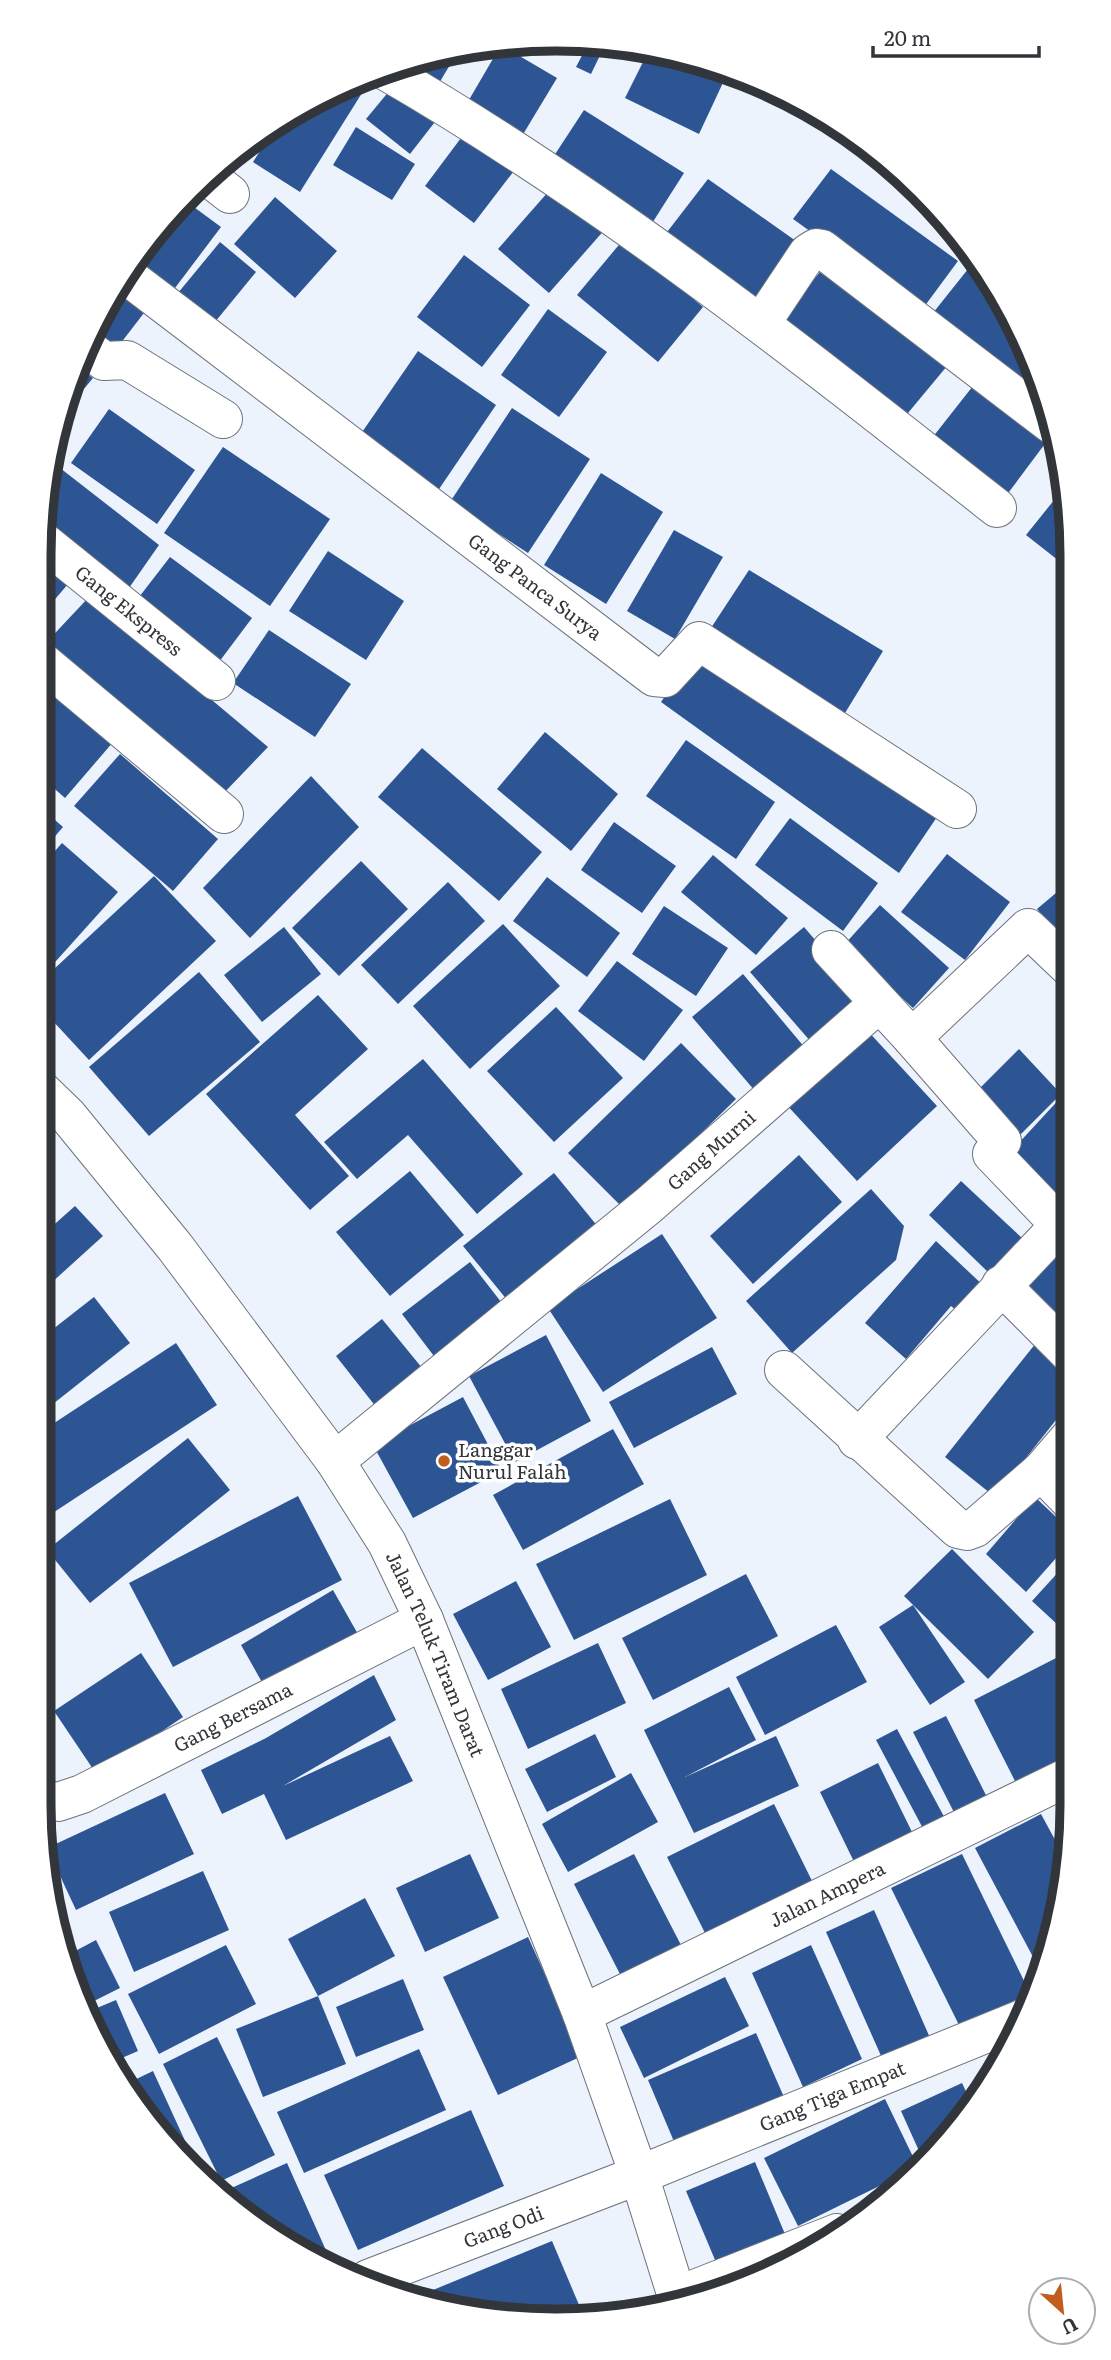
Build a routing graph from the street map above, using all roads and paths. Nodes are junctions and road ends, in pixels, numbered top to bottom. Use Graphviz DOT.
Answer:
graph roads {
  1 [pos="396,77"];
  2 [pos="133,280"];
  3 [pos="762,322"];
  4 [pos="93,353"];
  5 [pos="1040,417"];
  6 [pos="223,419"];
  7 [pos="997,508"];
  8 [pos="51,548"];
  9 [pos="51,670"];
  10 [pos="216,681"];
  11 [pos="957,809"];
  12 [pos="224,814"];
  13 [pos="831,950"];
  14 [pos="1060,958"];
  15 [pos="878,1004"];
  16 [pos="912,1038"];
  17 [pos="51,1100"];
  18 [pos="1002,1285"];
  19 [pos="1060,1344"];
  20 [pos="784,1370"];
  21 [pos="857,1440"];
  22 [pos="1060,1449"];
  23 [pos="335,1461"];
  24 [pos="1041,1471"];
  25 [pos="1060,1490"];
  26 [pos="424,1620"];
  27 [pos="1060,1781"];
  28 [pos="51,1800"];
  29 [pos="582,2014"];
  30 [pos="1010,2024"];
  31 [pos="639,2175"];
  32 [pos="778,2258"];
  33 [pos="376,2276"];
  34 [pos="725,2280"];
  35 [pos="677,2294"];
  1 -- 3 [label="street"];
  2 -- 11 [label="street, Gang Panca Surya"];
  3 -- 5 [label="street"];
  3 -- 7 [label="street"];
  4 -- 6 [label="street"];
  8 -- 10 [label="street, Gang Ekspress"];
  9 -- 12 [label="street"];
  13 -- 15 [label="street"];
  14 -- 16 [label="street"];
  15 -- 16 [label="street"];
  15 -- 23 [label="street, Gang Murni"];
  16 -- 18 [label="street"];
  17 -- 23 [label="street, Jalan Teluk Tiram Darat"];
  18 -- 19 [label="street"];
  18 -- 21 [label="street"];
  20 -- 21 [label="street"];
  21 -- 24 [label="street"];
  22 -- 24 [label="street"];
  23 -- 26 [label="street, Jalan Teluk Tiram Darat"];
  24 -- 25 [label="street"];
  26 -- 28 [label="street, Gang Bersama"];
  26 -- 29 [label="street, Jalan Teluk Tiram Darat"];
  27 -- 29 [label="street, Jalan Ampera"];
  29 -- 31 [label="street, Jalan Teluk Tiram Darat"];
  30 -- 31 [label="street, Gang Tiga Empat"];
  31 -- 33 [label="street, Gang Odi"];
  31 -- 35 [label="street, Jalan Teluk Tiram Darat"];
  32 -- 34 [label="street"];
}
